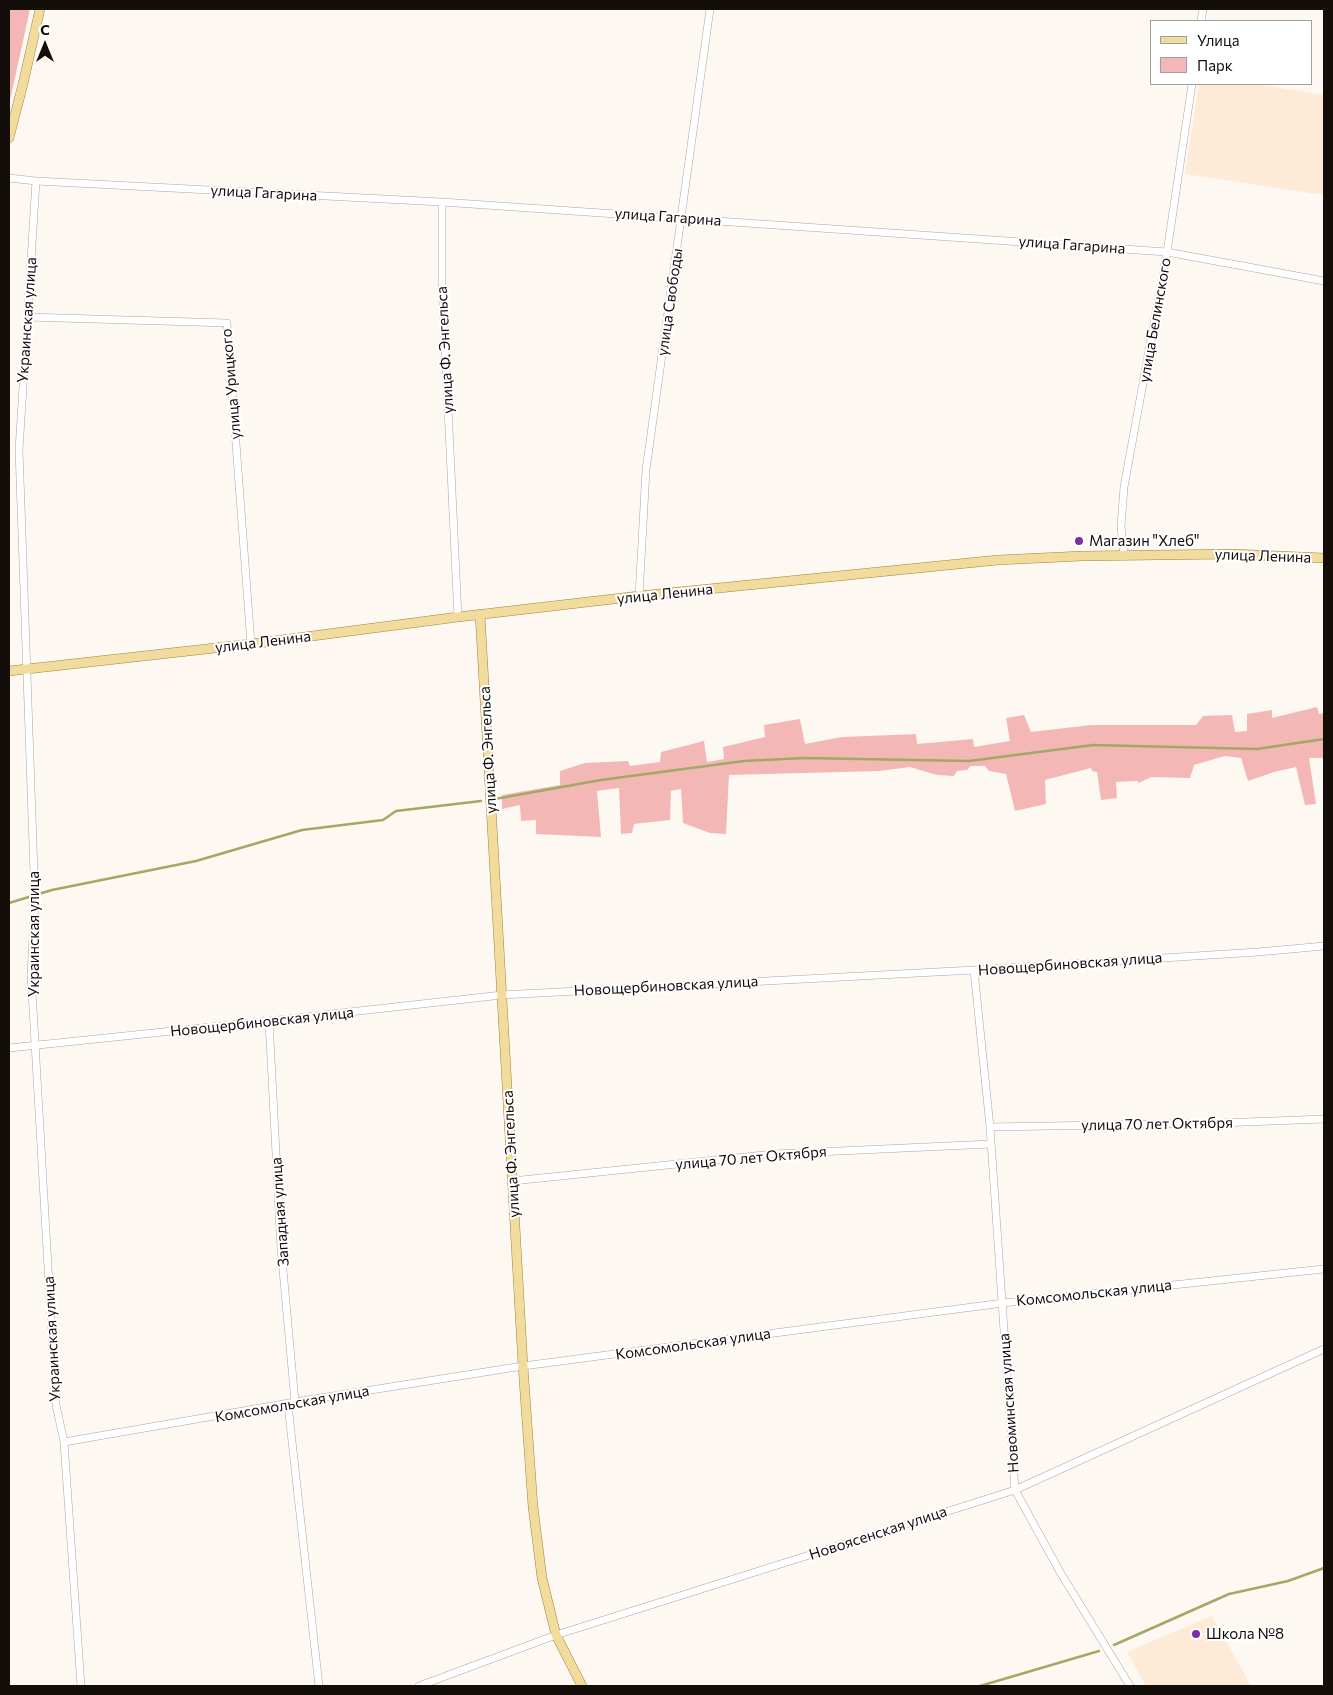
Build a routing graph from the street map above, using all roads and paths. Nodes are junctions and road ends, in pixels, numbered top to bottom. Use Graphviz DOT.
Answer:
graph roads {
  1 [pos="40,9"];
  2 [pos="710,9"];
  3 [pos="1192,85"];
  4 [pos="9,138"];
  5 [pos="9,178"];
  6 [pos="36,181"];
  7 [pos="442,202"];
  8 [pos="682,218"];
  9 [pos="1167,252"];
  10 [pos="1324,281"];
  11 [pos="27,317"];
  12 [pos="1124,556"];
  13 [pos="1324,558"];
  14 [pos="639,596"];
  15 [pos="480,614"];
  16 [pos="458,617"];
  17 [pos="251,644"];
  18 [pos="28,669"];
  19 [pos="9,671"];
  20 [pos="1324,946"];
  21 [pos="974,970"];
  22 [pos="502,995"];
  23 [pos="269,1021"];
  24 [pos="36,1046"];
  25 [pos="9,1048"];
  26 [pos="1324,1118"];
  27 [pos="990,1127"];
  28 [pos="991,1144"];
  29 [pos="512,1182"];
  30 [pos="1324,1269"];
  31 [pos="1003,1303"];
  32 [pos="1324,1349"];
  33 [pos="523,1366"];
  34 [pos="291,1404"];
  35 [pos="64,1442"];
  36 [pos="1015,1490"];
  37 [pos="556,1635"];
  38 [pos="81,1686"];
  39 [pos="319,1686"];
  40 [pos="419,1686"];
  41 [pos="582,1686"];
  42 [pos="1130,1686"];
  1 -- 4 [label="main road"];
  2 -- 8 [label="street, улица Свободы"];
  3 -- 9 [label="street, улица Белинского"];
  5 -- 6 [label="street, улица Гагарина"];
  6 -- 7 [label="street, улица Гагарина"];
  6 -- 11 [label="street, Украинская улица"];
  7 -- 8 [label="street, улица Гагарина"];
  7 -- 16 [label="street, улица Ф. Энгельса"];
  8 -- 9 [label="street, улица Гагарина"];
  8 -- 14 [label="street, улица Свободы"];
  9 -- 10 [label="street, улица Гагарина"];
  9 -- 12 [label="street, улица Белинского"];
  11 -- 17 [label="street, улица Урицкого"];
  11 -- 18 [label="street, Украинская улица"];
  12 -- 13 [label="main road, улица Ленина"];
  12 -- 14 [label="main road, улица Ленина"];
  14 -- 15 [label="main road, улица Ленина"];
  15 -- 16 [label="main road, улица Ленина"];
  15 -- 22 [label="main road, улица Ф. Энгельса"];
  16 -- 17 [label="main road, улица Ленина"];
  17 -- 18 [label="main road, улица Ленина"];
  18 -- 19 [label="main road, улица Ленина"];
  18 -- 24 [label="street, Украинская улица"];
  20 -- 21 [label="street, Новощербиновская улица"];
  21 -- 22 [label="street, Новощербиновская улица"];
  21 -- 27 [label="street, Новоминская улица"];
  22 -- 23 [label="street, Новощербиновская улица"];
  22 -- 29 [label="main road, улица Ф. Энгельса"];
  23 -- 24 [label="street, Новощербиновская улица"];
  23 -- 34 [label="street, Западная улица"];
  24 -- 25 [label="street, Новощербиновская улица"];
  24 -- 35 [label="street, Украинская улица"];
  26 -- 27 [label="street, улица 70 лет Октября"];
  27 -- 28 [label="street, Новоминская улица"];
  28 -- 29 [label="street, улица 70 лет Октября"];
  28 -- 31 [label="street, Новоминская улица"];
  29 -- 33 [label="main road, улица Ф. Энгельса"];
  30 -- 31 [label="street, Комсомольская улица"];
  31 -- 33 [label="street, Комсомольская улица"];
  31 -- 36 [label="street, Новоминская улица"];
  32 -- 36 [label="street, Новоясенская улица"];
  33 -- 34 [label="street, Комсомольская улица"];
  33 -- 37 [label="main road, улица Ф. Энгельса"];
  34 -- 35 [label="street, Комсомольская улица"];
  34 -- 39 [label="street, Западная улица"];
  35 -- 38 [label="street, Украинская улица"];
  36 -- 37 [label="street, Новоясенская улица"];
  36 -- 42 [label="street, Новоминская улица"];
  37 -- 40 [label="street, Новоясенская улица"];
  37 -- 41 [label="main road, улица Ф. Энгельса"];
}
